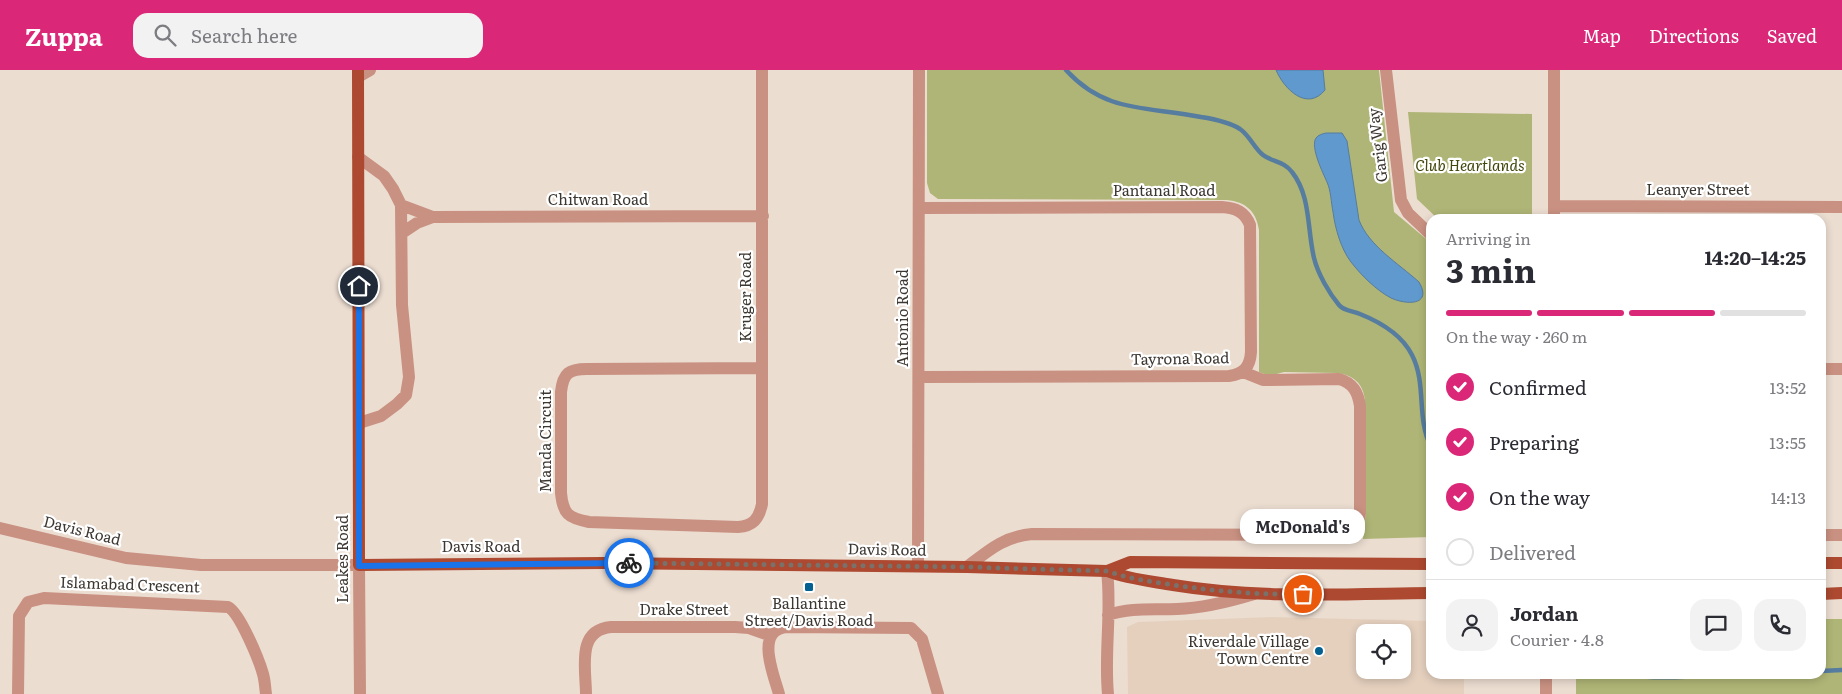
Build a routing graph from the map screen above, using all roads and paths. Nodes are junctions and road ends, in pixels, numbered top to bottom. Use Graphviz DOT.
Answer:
graph roads {
  1 [pos="370,70"];
  2 [pos="762,70"];
  3 [pos="919,70"];
  4 [pos="1386,70"];
  5 [pos="1554,70"];
  6 [pos="358,73"];
  7 [pos="358,157"];
  8 [pos="401,205"];
  9 [pos="1842,207"];
  10 [pos="919,208"];
  11 [pos="1554,213"];
  12 [pos="763,216"];
  13 [pos="433,217"];
  14 [pos="1426,230"];
  15 [pos="402,233"];
  16 [pos="762,368"];
  17 [pos="1826,369"];
  18 [pos="1842,369"];
  19 [pos="1243,372"];
  20 [pos="919,376"];
  21 [pos="359,423"];
  22 [pos="755,522"];
  23 [pos="0,528"];
  24 [pos="1826,535"];
  25 [pos="1842,535"];
  26 [pos="1826,563"];
  27 [pos="1842,563"];
  28 [pos="1426,564"];
  29 [pos="359,566"];
  30 [pos="918,566"];
  31 [pos="967,567"];
  32 [pos="1107,571"];
  33 [pos="1426,593"];
  34 [pos="1842,593"];
  35 [pos="1254,594"];
  36 [pos="1826,594"];
  37 [pos="1108,615"];
  38 [pos="771,636"];
  39 [pos="1546,679"];
  40 [pos="18,694"];
  41 [pos="266,694"];
  42 [pos="360,694"];
  43 [pos="586,694"];
  44 [pos="779,694"];
  45 [pos="938,694"];
  46 [pos="1108,694"];
  47 [pos="1546,694"];
  1 -- 6 [label="street"];
  2 -- 12 [label="street, Kruger Road"];
  3 -- 10 [label="street, Antonio Road"];
  4 -- 14 [label="street, Garig Way"];
  5 -- 11 [label="street"];
  6 -- 7 [label="main road, Leakes Road"];
  7 -- 8 [label="street"];
  7 -- 21 [label="main road, Leakes Road"];
  8 -- 13 [label="street, Chitwan Road"];
  8 -- 15 [label="street"];
  9 -- 11 [label="street, Leanyer Street"];
  10 -- 19 [label="street, Pantanal Road"];
  10 -- 20 [label="street, Antonio Road"];
  12 -- 13 [label="street, Chitwan Road"];
  12 -- 16 [label="street, Kruger Road"];
  13 -- 15 [label="street, Chitwan Road"];
  15 -- 21 [label="street"];
  16 -- 22 [label="street, Kruger Road"];
  16 -- 22 [label="street, Manda Circuit"];
  17 -- 18 [label="street"];
  19 -- 20 [label="street, Tayrona Road"];
  19 -- 31 [label="street, Tayrona Road"];
  20 -- 30 [label="street, Antonio Road"];
  21 -- 29 [label="main road, Leakes Road"];
  23 -- 29 [label="street, Davis Road"];
  24 -- 25 [label="street"];
  26 -- 27 [label="main road"];
  28 -- 32 [label="main road, Davis Road"];
  29 -- 30 [label="main road, Davis Road"];
  29 -- 42 [label="street, Leakes Road"];
  30 -- 31 [label="main road, Davis Road"];
  31 -- 32 [label="main road, Davis Road"];
  32 -- 35 [label="main road, Davis Road"];
  32 -- 37 [label="street"];
  33 -- 35 [label="main road, Davis Road"];
  34 -- 36 [label="main road"];
  35 -- 37 [label="street"];
  37 -- 46 [label="street"];
  38 -- 43 [label="street, Drake Street"];
  38 -- 44 [label="street"];
  38 -- 45 [label="street"];
  39 -- 47 [label="street"];
  40 -- 41 [label="street, Islamabad Crescent"];
}
